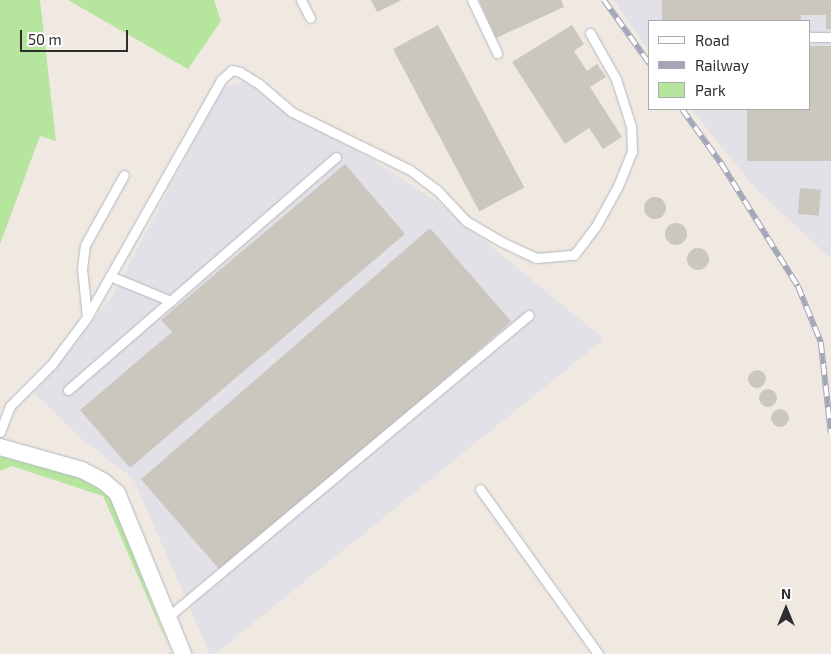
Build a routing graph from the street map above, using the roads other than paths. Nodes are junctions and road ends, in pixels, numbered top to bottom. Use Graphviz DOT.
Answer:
graph roads {
  1 [pos="301,0"];
  2 [pos="472,0"];
  3 [pos="310,18"];
  4 [pos="590,33"];
  5 [pos="811,38"];
  6 [pos="831,38"];
  7 [pos="497,53"];
  8 [pos="336,158"];
  9 [pos="124,175"];
  10 [pos="110,276"];
  11 [pos="171,301"];
  12 [pos="529,315"];
  13 [pos="87,317"];
  14 [pos="68,390"];
  15 [pos="0,432"];
  16 [pos="0,447"];
  17 [pos="480,489"];
  18 [pos="169,616"];
  19 [pos="182,654"];
  20 [pos="598,654"];
  1 -- 3 [label="lane"];
  2 -- 7 [label="lane"];
  4 -- 10 [label="lane"];
  5 -- 6 [label="lane"];
  8 -- 11 [label="lane"];
  9 -- 13 [label="lane"];
  10 -- 11 [label="lane"];
  10 -- 13 [label="lane"];
  11 -- 14 [label="lane"];
  12 -- 18 [label="lane"];
  13 -- 15 [label="lane"];
  16 -- 18 [label="street"];
  17 -- 20 [label="lane"];
  18 -- 19 [label="street"];
}
